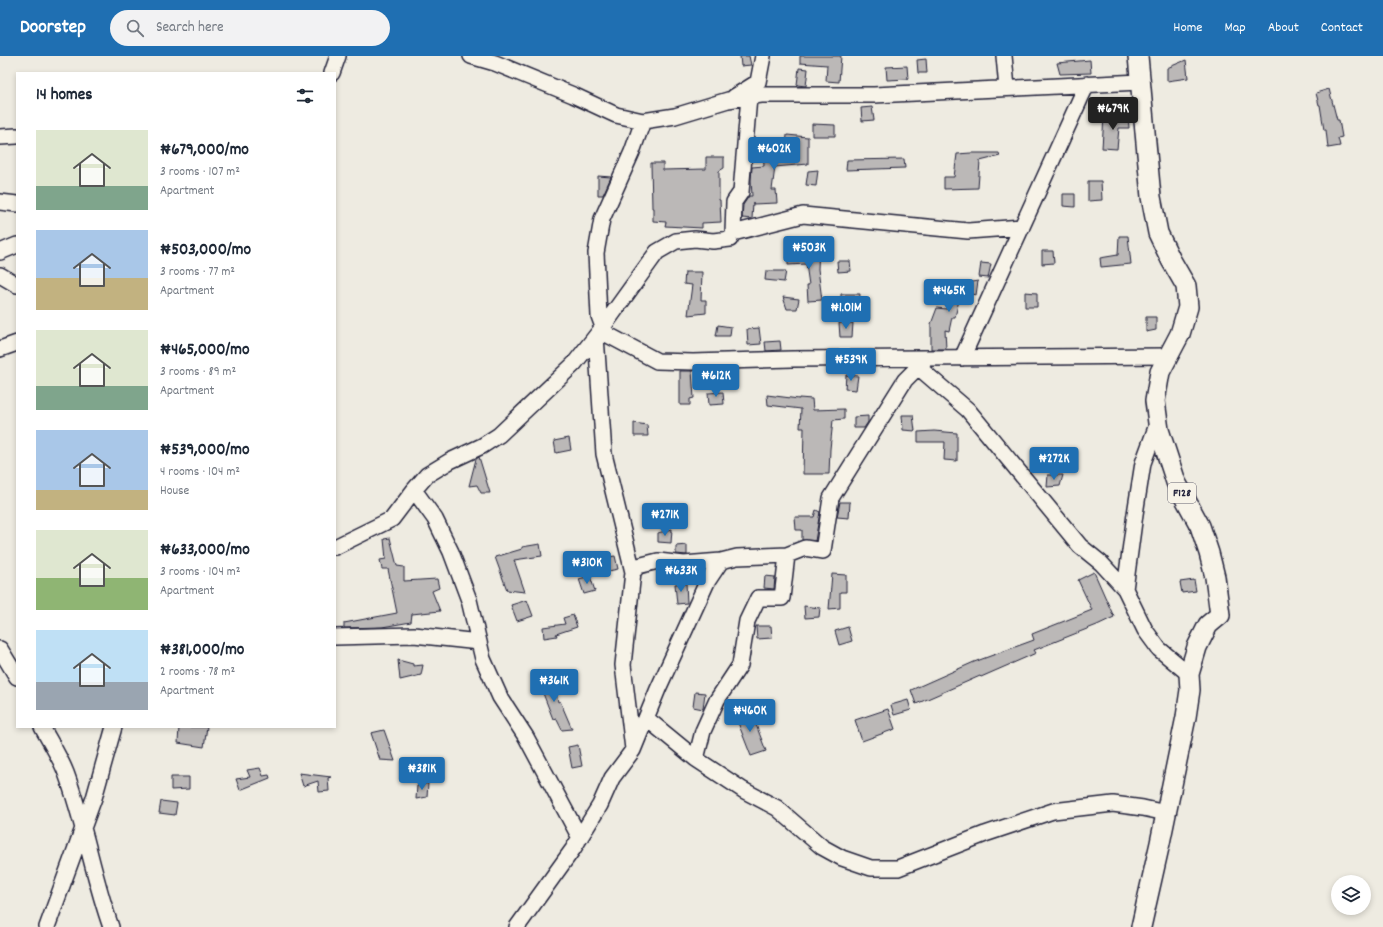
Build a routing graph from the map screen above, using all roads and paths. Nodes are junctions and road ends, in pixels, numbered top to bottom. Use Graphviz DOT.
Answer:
graph roads {
  1 [pos="338,56"];
  2 [pos="471,56"];
  3 [pos="763,56"];
  4 [pos="1004,56"];
  5 [pos="1138,56"];
  6 [pos="332,72"];
  7 [pos="1140,82"];
  8 [pos="1087,84"];
  9 [pos="1007,88"];
  10 [pos="749,97"];
  11 [pos="728,100"];
  12 [pos="643,121"];
  13 [pos="16,136"];
  14 [pos="0,137"];
  15 [pos="0,202"];
  16 [pos="16,204"];
  17 [pos="1022,227"];
  18 [pos="733,233"];
  19 [pos="16,245"];
  20 [pos="0,252"];
  21 [pos="0,275"];
  22 [pos="16,284"];
  23 [pos="599,332"];
  24 [pos="16,343"];
  25 [pos="0,349"];
  26 [pos="1168,356"];
  27 [pos="962,358"];
  28 [pos="922,362"];
  29 [pos="1158,422"];
  30 [pos="414,490"];
  31 [pos="336,547"];
  32 [pos="787,555"];
  33 [pos="721,560"];
  34 [pos="633,572"];
  35 [pos="1125,589"];
  36 [pos="336,637"];
  37 [pos="478,642"];
  38 [pos="0,649"];
  39 [pos="16,674"];
  40 [pos="1189,674"];
  41 [pos="646,718"];
  42 [pos="43,728"];
  43 [pos="48,728"];
  44 [pos="114,728"];
  45 [pos="54,748"];
  46 [pos="633,750"];
  47 [pos="696,759"];
  48 [pos="1166,813"];
  49 [pos="83,829"];
  50 [pos="580,838"];
  51 [pos="47,927"];
  52 [pos="111,927"];
  53 [pos="518,927"];
  54 [pos="1141,927"];
  1 -- 6 [label="street"];
  2 -- 12 [label="street"];
  3 -- 11 [label="street"];
  4 -- 9 [label="street"];
  5 -- 7 [label="main road, F128"];
  7 -- 8 [label="street"];
  7 -- 26 [label="main road, F128"];
  8 -- 9 [label="street"];
  8 -- 17 [label="street"];
  9 -- 10 [label="street"];
  10 -- 11 [label="street"];
  10 -- 18 [label="street"];
  11 -- 12 [label="street"];
  12 -- 23 [label="street"];
  13 -- 14 [label="street"];
  15 -- 16 [label="street"];
  17 -- 18 [label="street"];
  17 -- 27 [label="street"];
  18 -- 23 [label="street"];
  19 -- 20 [label="street"];
  21 -- 22 [label="street"];
  23 -- 28 [label="street"];
  23 -- 30 [label="street"];
  23 -- 34 [label="street"];
  24 -- 25 [label="street"];
  26 -- 27 [label="street"];
  26 -- 29 [label="main road, F128"];
  27 -- 28 [label="street"];
  28 -- 32 [label="street"];
  28 -- 35 [label="street"];
  29 -- 35 [label="street"];
  29 -- 40 [label="main road, F128"];
  30 -- 31 [label="street"];
  30 -- 37 [label="street"];
  32 -- 33 [label="street"];
  32 -- 47 [label="street"];
  33 -- 34 [label="street"];
  33 -- 41 [label="street"];
  34 -- 46 [label="street"];
  35 -- 40 [label="street"];
  36 -- 37 [label="street"];
  37 -- 50 [label="street"];
  38 -- 39 [label="street"];
  40 -- 48 [label="main road, F128"];
  41 -- 46 [label="street"];
  41 -- 47 [label="street"];
  42 -- 45 [label="street"];
  43 -- 45 [label="street"];
  44 -- 49 [label="street"];
  45 -- 49 [label="street"];
  46 -- 50 [label="street"];
  47 -- 48 [label="street"];
  48 -- 54 [label="main road, F128"];
  49 -- 51 [label="street"];
  49 -- 52 [label="street"];
  50 -- 53 [label="street"];
}
